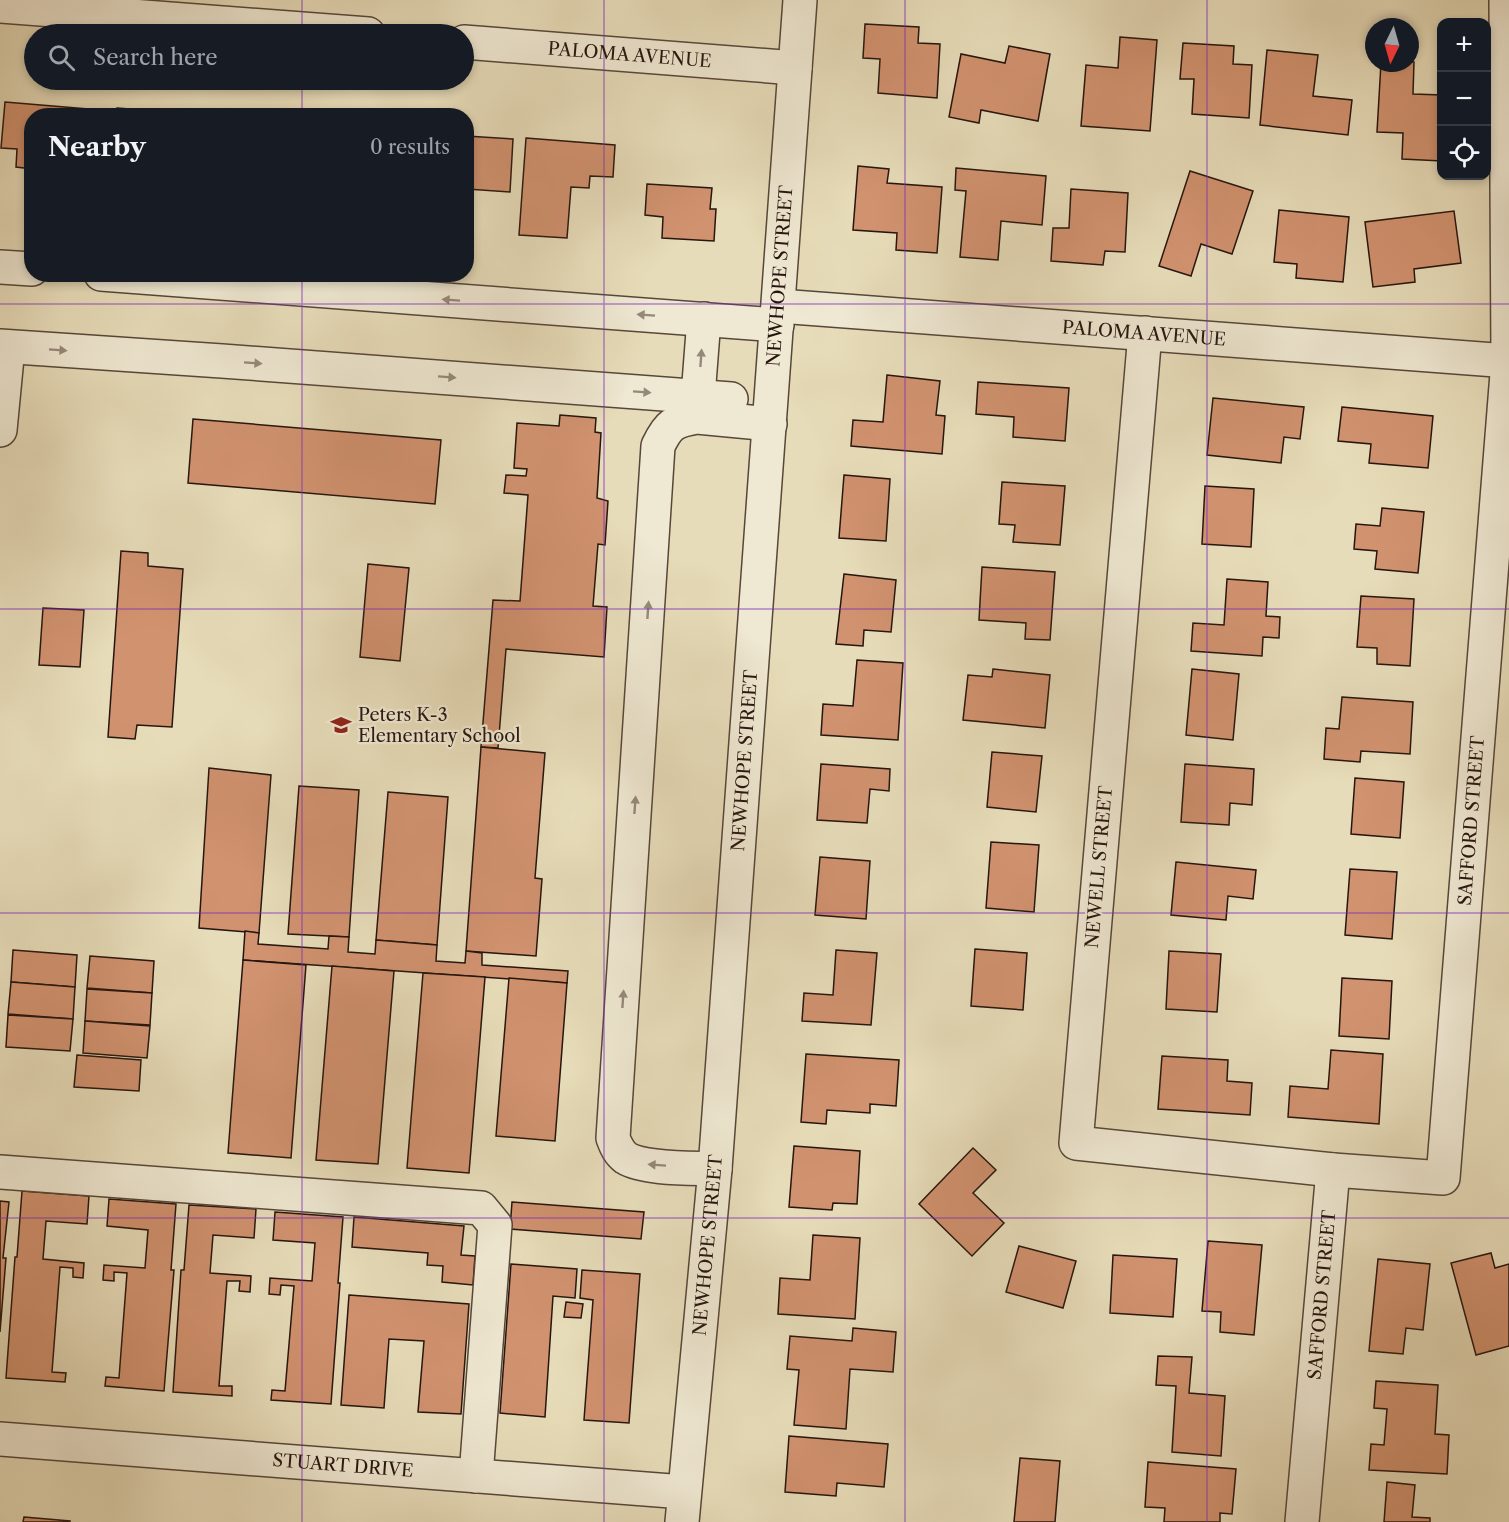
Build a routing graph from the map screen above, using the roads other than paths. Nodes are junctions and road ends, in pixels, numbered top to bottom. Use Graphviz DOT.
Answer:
graph roads {
  1 [pos="800,0"];
  2 [pos="1506,0"];
  3 [pos="0,6"];
  4 [pos="237,24"];
  5 [pos="474,43"];
  6 [pos="795,68"];
  7 [pos="0,267"];
  8 [pos="24,268"];
  9 [pos="208,282"];
  10 [pos="778,316"];
  11 [pos="704,319"];
  12 [pos="1145,333"];
  13 [pos="4,346"];
  14 [pos="1509,361"];
  15 [pos="698,396"];
  16 [pos="771,413"];
  17 [pos="0,430"];
  18 [pos="715,1169"];
  19 [pos="1334,1170"];
  20 [pos="0,1172"];
  21 [pos="0,1439"];
  22 [pos="476,1476"];
  23 [pos="683,1507"];
  24 [pos="1302,1522"];
  1 -- 6 [label="street, NEWHOPE STREET"];
  2 -- 14 [label="street, SAFFORD STREET"];
  3 -- 4 [label="street"];
  5 -- 6 [label="street, PALOMA AVENUE"];
  6 -- 10 [label="street, NEWHOPE STREET"];
  7 -- 8 [label="street"];
  11 -- 9 [label="street, PALOMA AVENUE, one-way"];
  10 -- 11 [label="street, PALOMA AVENUE"];
  10 -- 12 [label="street, PALOMA AVENUE"];
  10 -- 16 [label="street, NEWHOPE STREET"];
  15 -- 11 [label="street, one-way"];
  12 -- 14 [label="street, PALOMA AVENUE"];
  12 -- 19 [label="street, NEWELL STREET"];
  13 -- 15 [label="street, one-way"];
  13 -- 17 [label="street"];
  14 -- 19 [label="street, SAFFORD STREET"];
  15 -- 16 [label="street"];
  16 -- 18 [label="street, NEWHOPE STREET"];
  18 -- 16 [label="street, one-way"];
  18 -- 23 [label="street, NEWHOPE STREET"];
  19 -- 24 [label="street, SAFFORD STREET"];
  20 -- 22 [label="street"];
  21 -- 22 [label="street, STUART DRIVE"];
  22 -- 23 [label="street, STUART DRIVE"];
}
